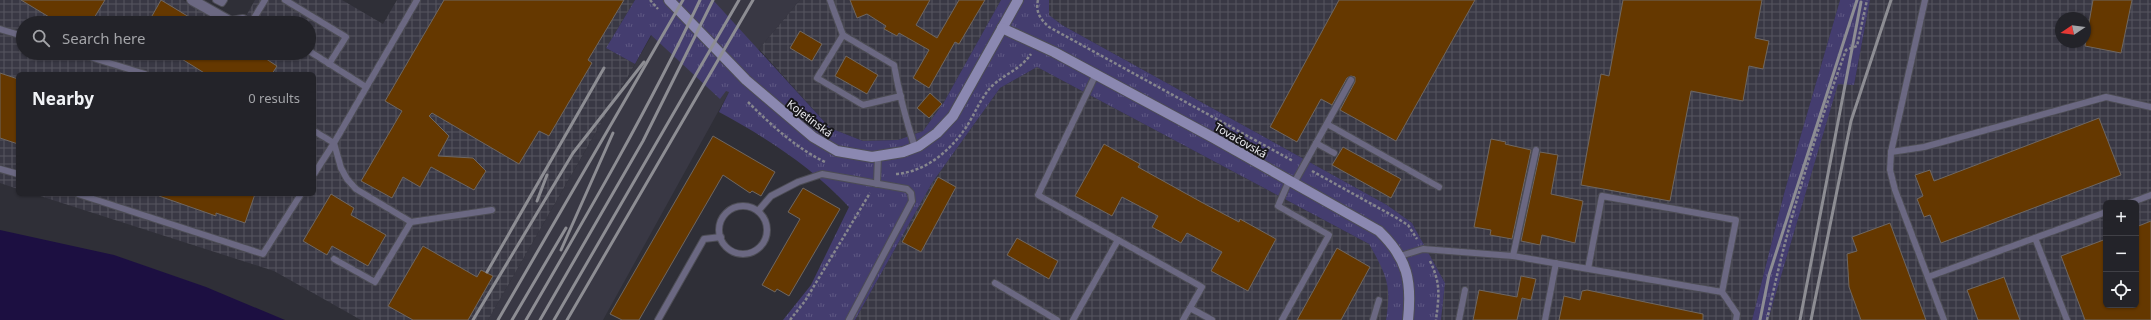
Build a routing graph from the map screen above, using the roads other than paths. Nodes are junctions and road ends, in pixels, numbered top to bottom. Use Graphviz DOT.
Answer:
graph roads {
  1 [pos="192,0"];
  2 [pos="216,0"];
  3 [pos="224,0"];
  4 [pos="266,0"];
  5 [pos="285,0"];
  6 [pos="417,0"];
  7 [pos="669,0"];
  8 [pos="830,0"];
  9 [pos="1018,0"];
  10 [pos="1925,0"];
  11 [pos="220,16"];
  12 [pos="255,16"];
  13 [pos="311,16"];
  14 [pos="316,19"];
  15 [pos="1002,28"];
  16 [pos="0,29"];
  17 [pos="16,34"];
  18 [pos="842,35"];
  19 [pos="316,56"];
  20 [pos="100,60"];
  21 [pos="329,64"];
  22 [pos="139,72"];
  23 [pos="1096,74"];
  24 [pos="1351,80"];
  25 [pos="366,87"];
  26 [pos="901,96"];
  27 [pos="2151,107"];
  28 [pos="1327,124"];
  29 [pos="316,132"];
  30 [pos="334,143"];
  31 [pos="1316,143"];
  32 [pos="915,148"];
  33 [pos="1536,150"];
  34 [pos="1891,152"];
  35 [pos="1334,153"];
  36 [pos="878,156"];
  37 [pos="0,169"];
  38 [pos="316,171"];
  39 [pos="16,173"];
  40 [pos="1291,182"];
  41 [pos="877,184"];
  42 [pos="1439,187"];
  43 [pos="2151,195"];
  44 [pos="84,196"];
  45 [pos="300,196"];
  46 [pos="2138,200"];
  47 [pos="492,210"];
  48 [pos="758,211"];
  49 [pos="2103,213"];
  50 [pos="411,222"];
  51 [pos="721,237"];
  52 [pos="2035,238"];
  53 [pos="1118,240"];
  54 [pos="1400,256"];
  55 [pos="1513,256"];
  56 [pos="334,259"];
  57 [pos="1556,263"];
  58 [pos="1588,269"];
  59 [pos="1928,277"];
  60 [pos="995,283"];
  61 [pos="1465,290"];
  62 [pos="1722,292"];
  63 [pos="1379,300"];
  64 [pos="1190,308"];
  65 [pos="658,320"];
  66 [pos="849,320"];
  67 [pos="1057,320"];
  68 [pos="1073,320"];
  69 [pos="1183,320"];
  70 [pos="1212,320"];
  71 [pos="1282,320"];
  72 [pos="1373,320"];
  73 [pos="1408,320"];
  74 [pos="1459,320"];
  75 [pos="1544,320"];
  76 [pos="1736,320"];
  77 [pos="1944,320"];
  78 [pos="2067,320"];
  1 -- 11 [label="street"];
  2 -- 3 [label="lane"];
  4 -- 12 [label="lane"];
  5 -- 13 [label="lane"];
  6 -- 25 [label="lane"];
  7 -- 36 [label="main road, Kojetínská"];
  8 -- 18 [label="lane"];
  9 -- 15 [label="main road, Kojetínská"];
  10 -- 34 [label="lane"];
  14 -- 21 [label="lane"];
  15 -- 23 [label="main road, Tovačovská"];
  15 -- 32 [label="main road, Kojetínská"];
  16 -- 17 [label="lane"];
  18 -- 26 [label="lane"];
  18 -- 26 [label="lane"];
  19 -- 21 [label="lane"];
  20 -- 22 [label="lane"];
  21 -- 25 [label="lane"];
  23 -- 40 [label="main road, Tovačovská"];
  23 -- 53 [label="lane"];
  24 -- 28 [label="lane"];
  25 -- 30 [label="lane"];
  26 -- 32 [label="lane"];
  27 -- 34 [label="lane"];
  28 -- 31 [label="lane"];
  28 -- 42 [label="lane"];
  29 -- 30 [label="lane"];
  30 -- 38 [label="lane"];
  30 -- 50 [label="lane"];
  31 -- 35 [label="lane"];
  31 -- 40 [label="lane"];
  32 -- 36 [label="main road, Kojetínská"];
  33 -- 55 [label="lane"];
  34 -- 59 [label="lane"];
  36 -- 41 [label="lane"];
  37 -- 39 [label="lane"];
  40 -- 54 [label="main road, Tovačovská"];
  40 -- 71 [label="lane"];
  41 -- 48 [label="lane"];
  41 -- 66 [label="lane"];
  43 -- 46 [label="lane"];
  44 -- 45 [label="lane"];
  47 -- 50 [label="lane"];
  48 -- 51 [label="lane"];
  48 -- 51 [label="lane"];
  49 -- 52 [label="lane"];
  50 -- 56 [label="lane"];
  51 -- 65 [label="lane"];
  52 -- 59 [label="lane"];
  52 -- 78 [label="lane"];
  53 -- 64 [label="lane"];
  53 -- 68 [label="lane"];
  54 -- 55 [label="lane"];
  54 -- 73 [label="main road, Tovačovská"];
  55 -- 57 [label="lane"];
  57 -- 58 [label="lane"];
  57 -- 75 [label="lane"];
  58 -- 62 [label="lane"];
  58 -- 62 [label="lane"];
  59 -- 77 [label="lane"];
  60 -- 67 [label="lane"];
  61 -- 74 [label="lane"];
  62 -- 76 [label="lane"];
  63 -- 72 [label="lane"];
  64 -- 69 [label="lane"];
  64 -- 70 [label="lane"];
}
